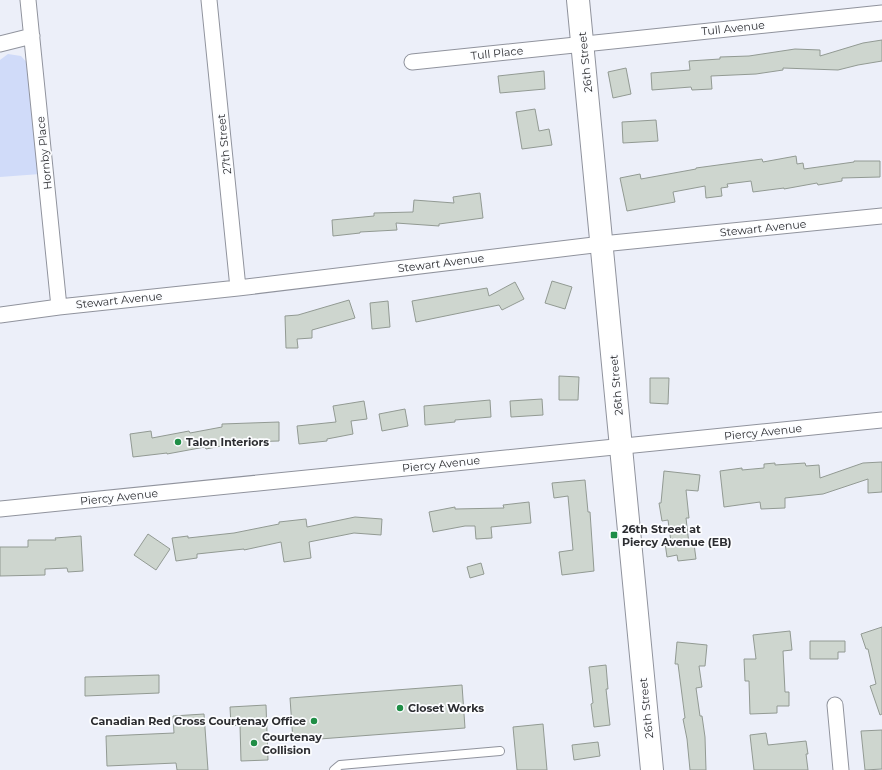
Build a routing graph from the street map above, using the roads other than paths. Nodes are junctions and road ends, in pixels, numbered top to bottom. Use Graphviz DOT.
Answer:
graph roads {
  1 [pos="28,0"];
  2 [pos="209,0"];
  3 [pos="578,0"];
  4 [pos="882,13"];
  5 [pos="32,36"];
  6 [pos="0,44"];
  7 [pos="583,44"];
  8 [pos="412,62"];
  9 [pos="882,216"];
  10 [pos="602,244"];
  11 [pos="238,288"];
  12 [pos="59,306"];
  13 [pos="0,315"];
  14 [pos="882,420"];
  15 [pos="622,446"];
  16 [pos="0,509"];
  17 [pos="835,705"];
  18 [pos="500,750"];
  19 [pos="334,770"];
  20 [pos="652,770"];
  21 [pos="841,770"];
  1 -- 5 [label="street, Hornby Place"];
  2 -- 11 [label="street, 27th Street"];
  3 -- 7 [label="street, 26th Street"];
  4 -- 7 [label="street, Tull Avenue"];
  5 -- 6 [label="street"];
  5 -- 12 [label="street, Hornby Place"];
  7 -- 8 [label="street, Tull Place"];
  7 -- 10 [label="street, 26th Street"];
  9 -- 10 [label="street, Stewart Avenue"];
  10 -- 11 [label="street, Stewart Avenue"];
  10 -- 15 [label="street, 26th Street"];
  11 -- 12 [label="street, Stewart Avenue"];
  12 -- 13 [label="street, Stewart Avenue"];
  14 -- 15 [label="street, Piercy Avenue"];
  15 -- 16 [label="street, Piercy Avenue"];
  15 -- 20 [label="street, 26th Street"];
  17 -- 21 [label="street"];
  18 -- 19 [label="lane"];
}
